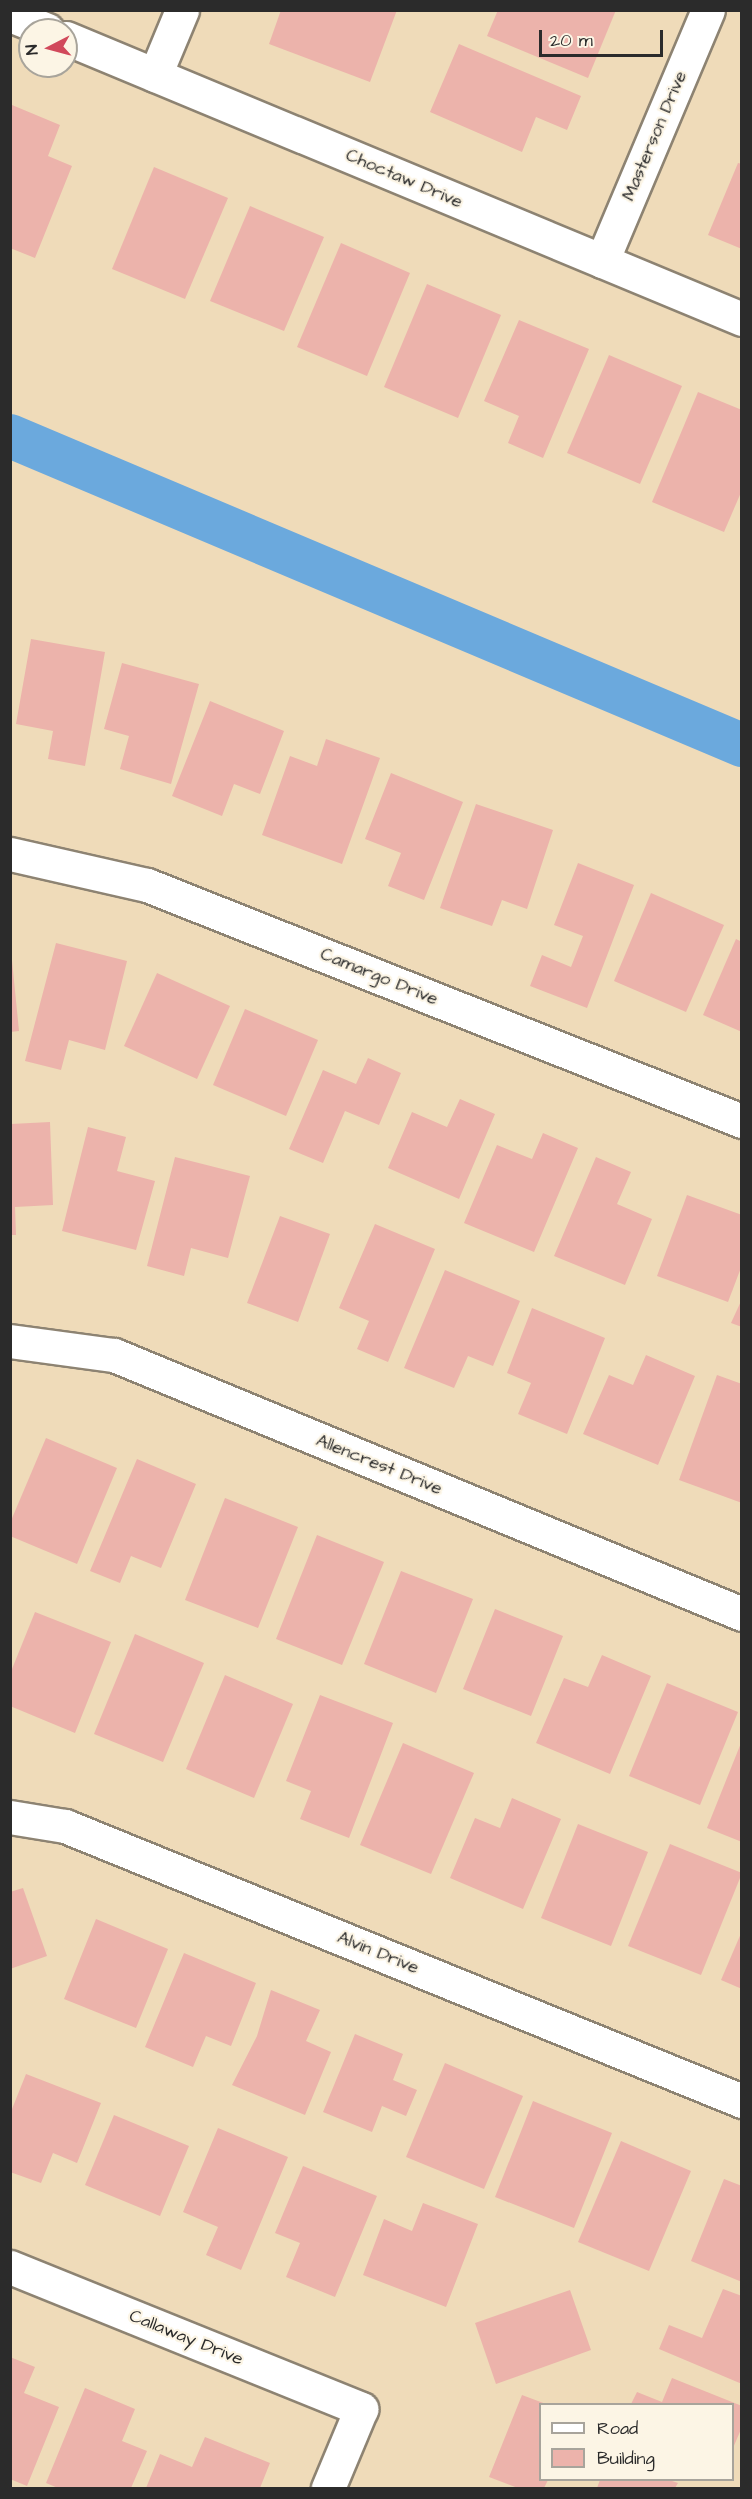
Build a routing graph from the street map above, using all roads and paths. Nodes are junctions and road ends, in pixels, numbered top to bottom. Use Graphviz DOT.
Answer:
graph roads {
  1 [pos="182,10"];
  2 [pos="708,10"];
  3 [pos="78,43"];
  4 [pos="155,75"];
  5 [pos="602,261"];
  6 [pos="741,319"];
  7 [pos="10,854"];
  8 [pos="741,1121"];
  9 [pos="10,1341"];
  10 [pos="741,1614"];
  11 [pos="10,1817"];
  12 [pos="741,2101"];
  13 [pos="10,2267"];
  14 [pos="328,2488"];
  1 -- 4 [label="street"];
  2 -- 5 [label="street, Masterson Drive"];
  3 -- 4 [label="street, Choctaw Drive"];
  4 -- 5 [label="street, Choctaw Drive"];
  5 -- 6 [label="street, Choctaw Drive"];
  7 -- 8 [label="street, Camargo Drive"];
  9 -- 10 [label="street, Allencrest Drive"];
  11 -- 12 [label="street, Alvin Drive"];
  13 -- 14 [label="street, Callaway Drive"];
}
